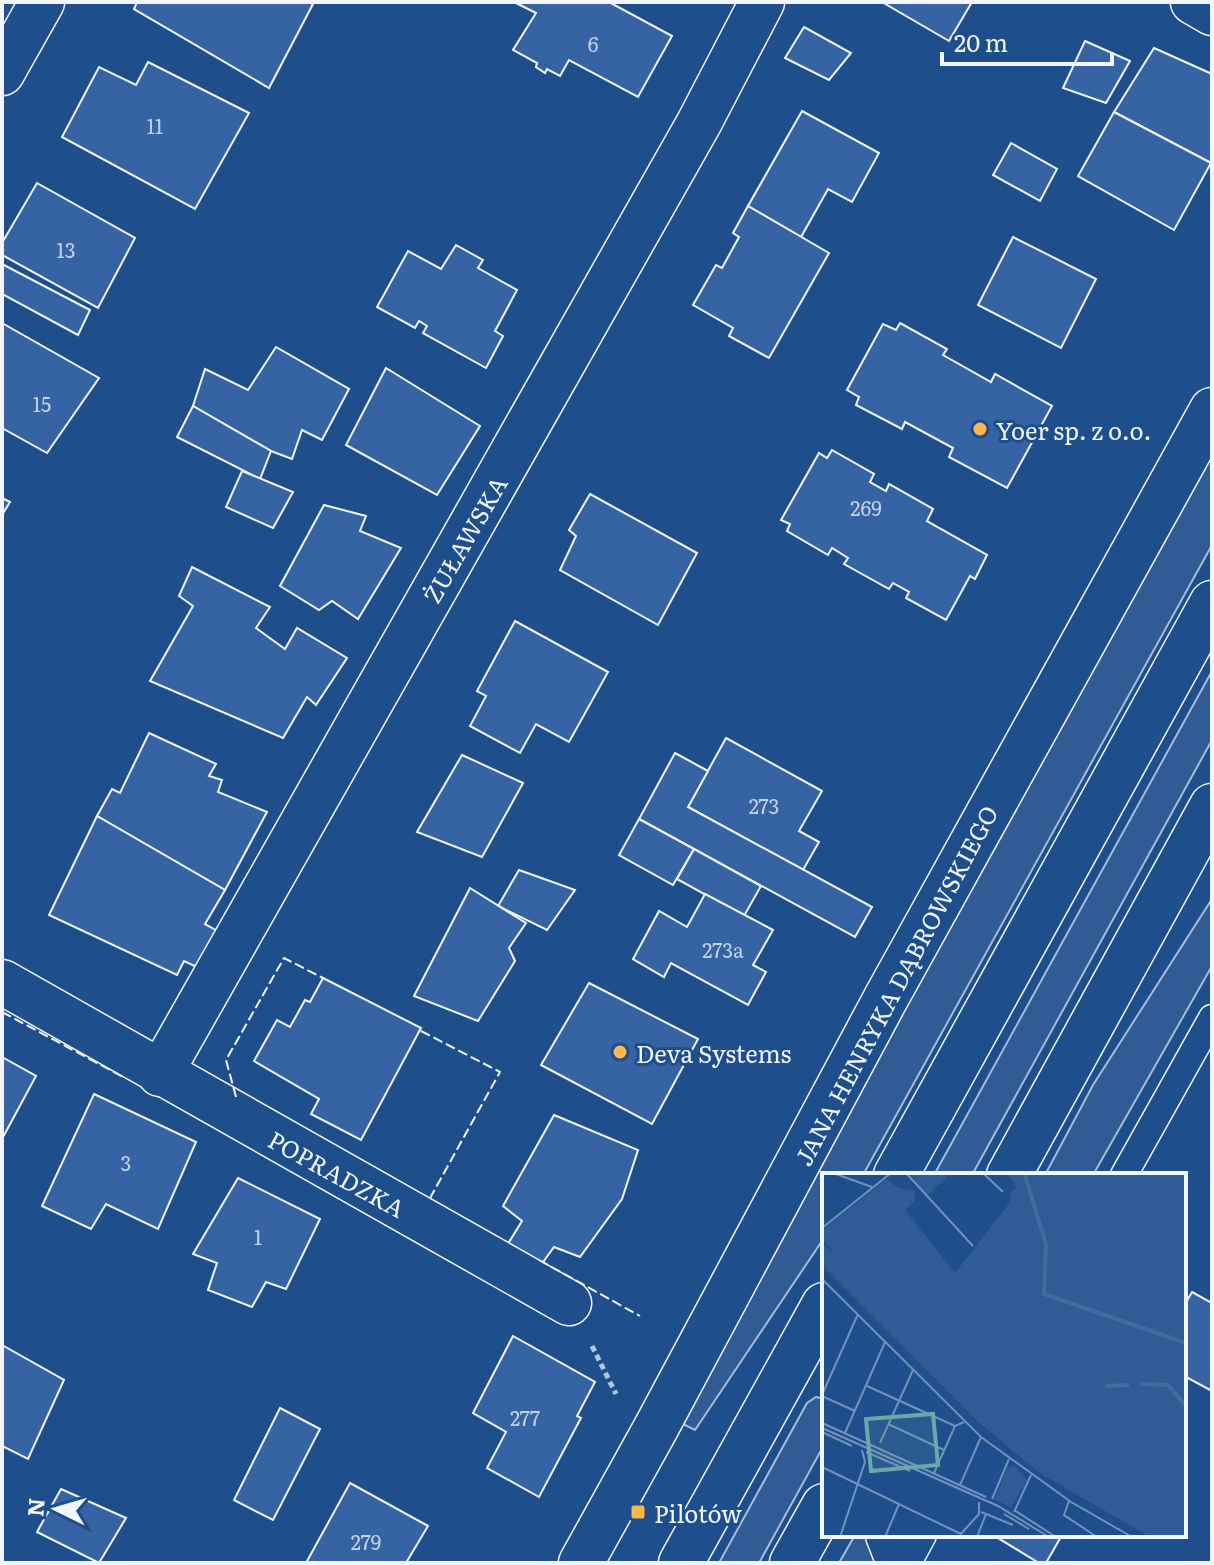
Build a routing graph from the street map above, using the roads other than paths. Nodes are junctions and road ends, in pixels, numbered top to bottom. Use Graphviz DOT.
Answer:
graph roads {
  1 [pos="42,2"];
  2 [pos="762,2"];
  3 [pos="1193,2"];
  4 [pos="1212,13"];
  5 [pos="2,73"];
  6 [pos="1212,410"];
  7 [pos="1212,603"];
  8 [pos="1212,806"];
  9 [pos="2,982"];
  10 [pos="1212,1018"];
  11 [pos="160,1074"];
  12 [pos="897,1173"];
  13 [pos="1010,1173"];
  14 [pos="1125,1173"];
  15 [pos="569,1303"];
  16 [pos="822,1309"];
  17 [pos="822,1510"];
  18 [pos="889,1537"];
  19 [pos="922,1537"];
  20 [pos="581,1563"];
  21 [pos="681,1563"];
  22 [pos="792,1563"];
  23 [pos="899,1563"];
  24 [pos="908,1563"];
  1 -- 5 [label="street"];
  2 -- 11 [label="street, ŻUŁAWSKA"];
  3 -- 4 [label="street"];
  6 -- 20 [label="street, JANA HENRYKA DĄBROWSKIEGO"];
  7 -- 12 [label="street"];
  8 -- 13 [label="street"];
  9 -- 11 [label="street, POPRADZKA"];
  10 -- 14 [label="lane"];
  11 -- 15 [label="street, POPRADZKA"];
  16 -- 21 [label="street"];
  17 -- 22 [label="street"];
  18 -- 23 [label="street"];
  19 -- 24 [label="lane"];
}
